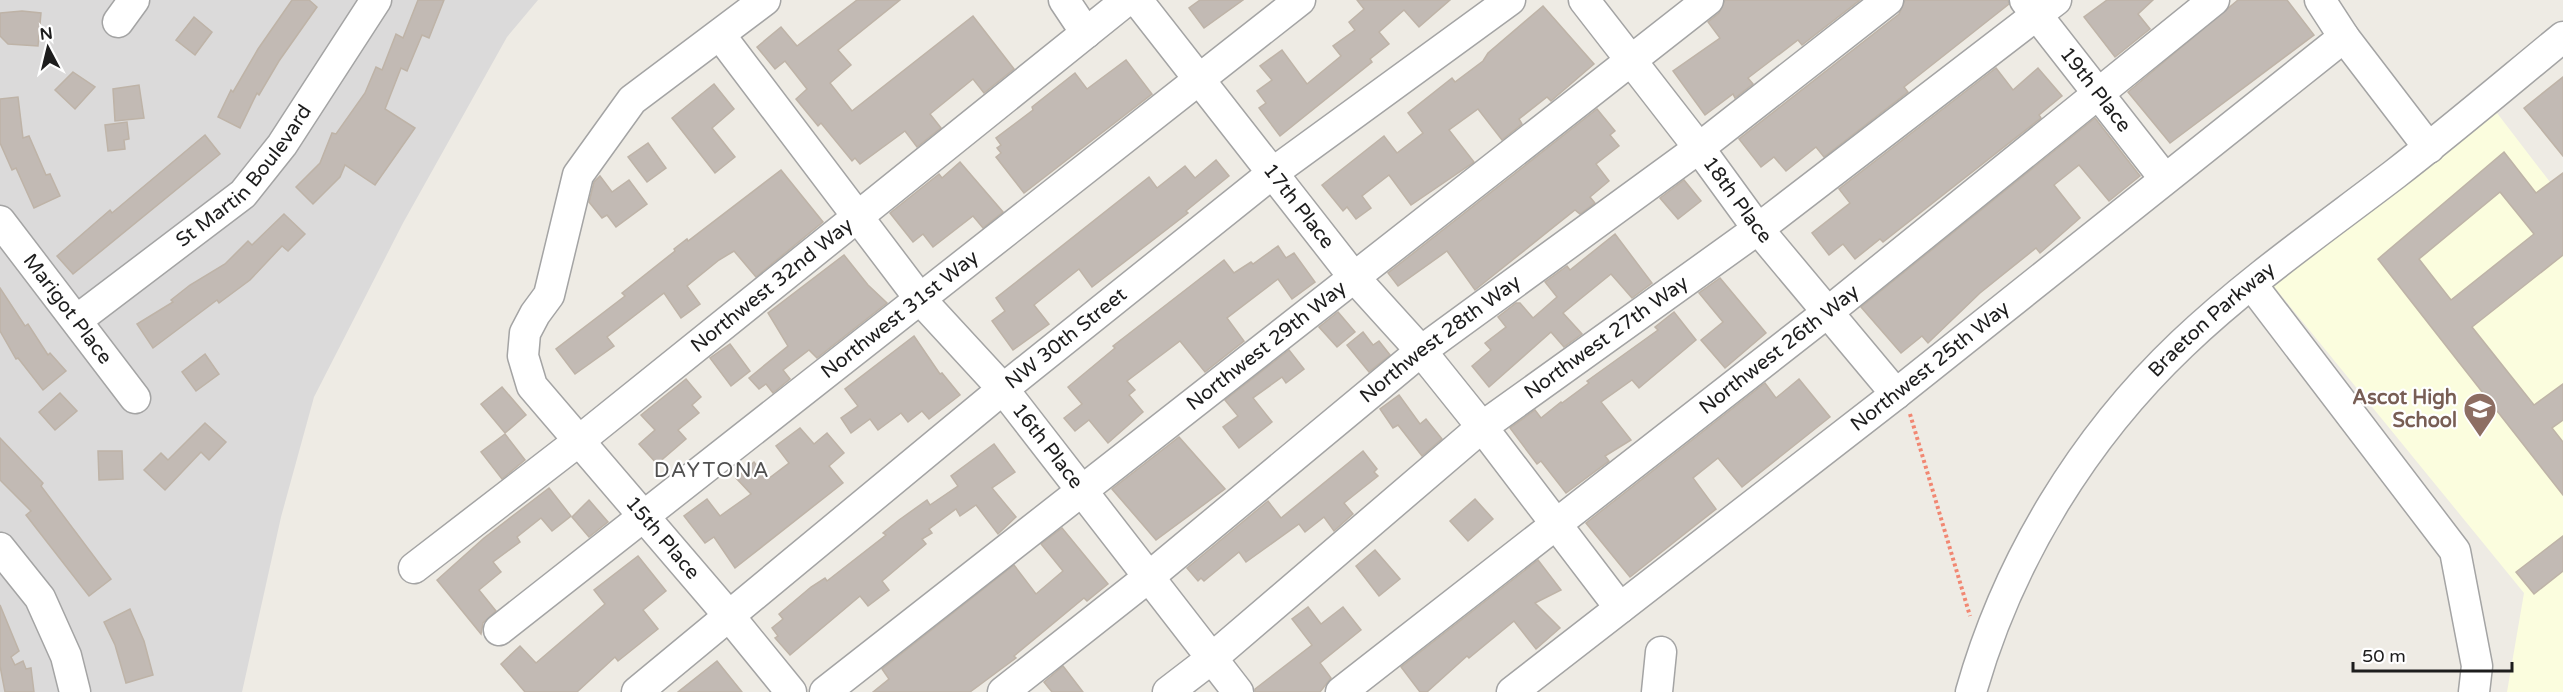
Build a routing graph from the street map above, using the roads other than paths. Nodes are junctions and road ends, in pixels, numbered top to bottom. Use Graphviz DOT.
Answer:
graph roads {
  1 [pos="376,0"];
  2 [pos="765,0"];
  3 [pos="1064,0"];
  4 [pos="1127,0"];
  5 [pos="1137,0"];
  6 [pos="1300,0"];
  7 [pos="1510,0"];
  8 [pos="1584,0"];
  9 [pos="1708,0"];
  10 [pos="1888,0"];
  11 [pos="2214,0"];
  12 [pos="2320,0"];
  13 [pos="2039,5"];
  14 [pos="1086,33"];
  15 [pos="720,35"];
  16 [pos="2344,37"];
  17 [pos="2563,37"];
  18 [pos="1630,61"];
  19 [pos="1199,79"];
  20 [pos="2098,93"];
  21 [pos="1699,148"];
  22 [pos="2429,148"];
  23 [pos="1274,172"];
  24 [pos="2165,179"];
  25 [pos="855,216"];
  26 [pos="0,221"];
  27 [pos="1758,229"];
  28 [pos="1353,276"];
  29 [pos="2252,285"];
  30 [pos="920,299"];
  31 [pos="1828,312"];
  32 [pos="77,320"];
  33 [pos="1421,351"];
  34 [pos="1003,389"];
  35 [pos="1896,394"];
  36 [pos="135,398"];
  37 [pos="1482,427"];
  38 [pos="580,440"];
  39 [pos="1081,489"];
  40 [pos="644,516"];
  41 [pos="1556,524"];
  42 [pos="0,548"];
  43 [pos="414,568"];
  44 [pos="1150,576"];
  45 [pos="1620,608"];
  46 [pos="730,617"];
  47 [pos="498,630"];
  48 [pos="1661,652"];
  49 [pos="1211,659"];
  50 [pos="75,692"];
  51 [pos="637,692"];
  52 [pos="791,692"];
  53 [pos="825,692"];
  54 [pos="1003,692"];
  55 [pos="1168,692"];
  56 [pos="1238,692"];
  57 [pos="1341,692"];
  58 [pos="1512,692"];
  59 [pos="1657,692"];
  60 [pos="1971,692"];
  61 [pos="2474,692"];
  1 -- 32 [label="street, St Martin Boulevard"];
  2 -- 15 [label="street"];
  3 -- 14 [label="street"];
  4 -- 14 [label="street, Northwest 32nd Way"];
  5 -- 19 [label="street, 17th Place"];
  6 -- 19 [label="street, Northwest 31st Way"];
  7 -- 23 [label="street, NW 30th Street"];
  8 -- 18 [label="street, 18th Place"];
  9 -- 18 [label="street, Northwest 29th Way"];
  10 -- 21 [label="street, Northwest 28th Way"];
  11 -- 20 [label="street, Northwest 26th Way"];
  12 -- 16 [label="street"];
  13 -- 20 [label="street, 19th Place"];
  13 -- 27 [label="street, Northwest 27th Way"];
  14 -- 25 [label="street, Northwest 32nd Way"];
  15 -- 25 [label="street, 16th Place"];
  15 -- 38 [label="street, 15th Place"];
  16 -- 22 [label="street"];
  16 -- 24 [label="street, Northwest 25th Way"];
  17 -- 22 [label="street, Braeton Parkway"];
  18 -- 21 [label="street, 18th Place"];
  18 -- 28 [label="street, Northwest 29th Way"];
  19 -- 23 [label="street, 17th Place"];
  19 -- 30 [label="street, Northwest 31st Way"];
  20 -- 24 [label="street, 19th Place"];
  20 -- 31 [label="street, Northwest 26th Way"];
  21 -- 27 [label="street, 18th Place"];
  21 -- 33 [label="street, Northwest 28th Way"];
  22 -- 29 [label="street, Braeton Parkway"];
  23 -- 28 [label="street, 17th Place"];
  23 -- 34 [label="street, NW 30th Street"];
  24 -- 35 [label="street, Northwest 25th Way"];
  25 -- 30 [label="street, 16th Place"];
  25 -- 38 [label="street, Northwest 32nd Way"];
  26 -- 32 [label="street, Marigot Place"];
  27 -- 31 [label="street, 18th Place"];
  27 -- 37 [label="street, Northwest 27th Way"];
  28 -- 33 [label="street, 17th Place"];
  28 -- 39 [label="street, Northwest 29th Way"];
  29 -- 60 [label="street, Braeton Parkway"];
  29 -- 61 [label="street"];
  30 -- 34 [label="street, 16th Place"];
  30 -- 40 [label="street, Northwest 31st Way"];
  31 -- 35 [label="street, 18th Place"];
  31 -- 41 [label="street, Northwest 26th Way"];
  32 -- 36 [label="street, Marigot Place"];
  33 -- 37 [label="street, 17th Place"];
  33 -- 44 [label="street, Northwest 28th Way"];
  34 -- 39 [label="street, 16th Place"];
  34 -- 46 [label="street, NW 30th Street"];
  35 -- 45 [label="street, Northwest 25th Way"];
  37 -- 41 [label="street, 17th Place"];
  37 -- 49 [label="street, Northwest 27th Way"];
  38 -- 40 [label="street, 15th Place"];
  38 -- 43 [label="street, Northwest 32nd Way"];
  39 -- 44 [label="street, 16th Place"];
  39 -- 53 [label="street, Northwest 29th Way"];
  40 -- 46 [label="street, 15th Place"];
  40 -- 47 [label="street, Northwest 31st Way"];
  41 -- 45 [label="street, 17th Place"];
  41 -- 57 [label="street, Northwest 26th Way"];
  42 -- 50 [label="street"];
  44 -- 49 [label="street, 16th Place"];
  44 -- 54 [label="street, Northwest 28th Way"];
  45 -- 58 [label="street, Northwest 25th Way"];
  46 -- 51 [label="street, NW 30th Street"];
  46 -- 52 [label="street, 15th Place"];
  48 -- 59 [label="street"];
  49 -- 55 [label="street, Northwest 27th Way"];
  49 -- 56 [label="street, 16th Place"];
}
